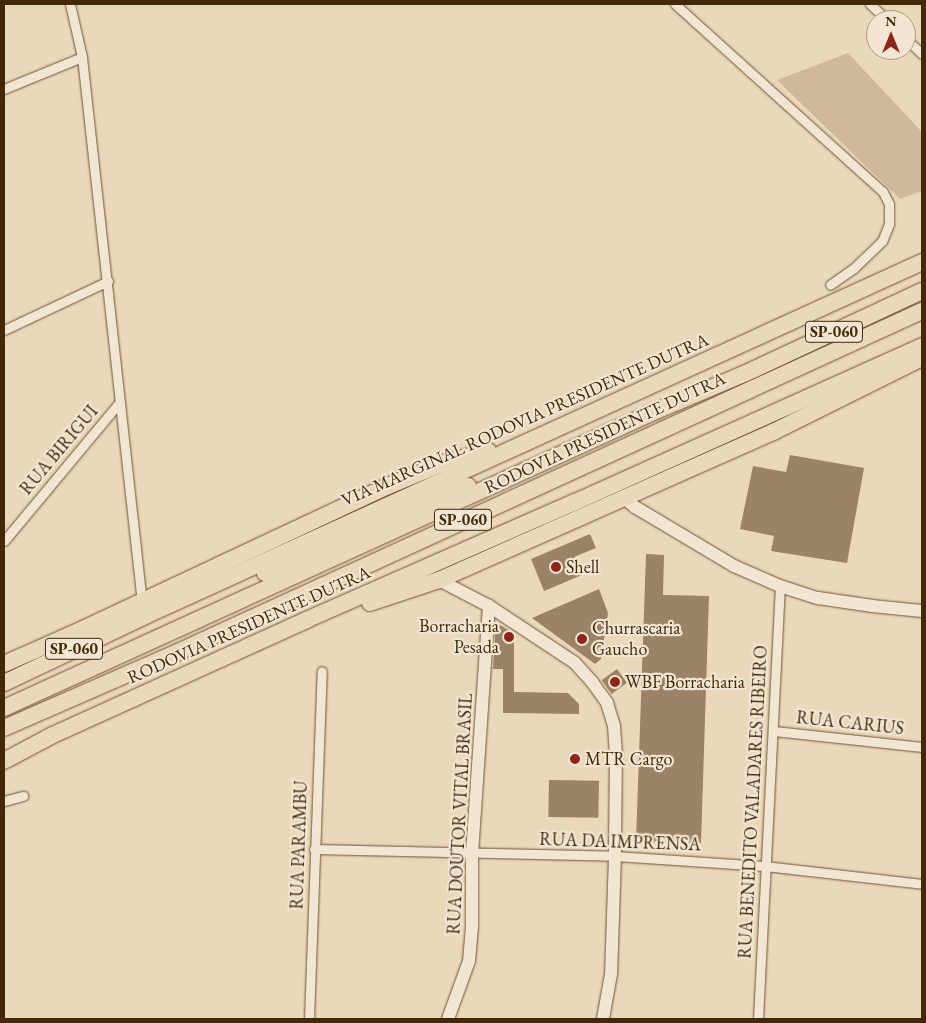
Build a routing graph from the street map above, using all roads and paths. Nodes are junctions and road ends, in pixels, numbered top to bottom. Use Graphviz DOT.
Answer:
graph roads {
  1 [pos="70,4"];
  2 [pos="675,4"];
  3 [pos="82,57"];
  4 [pos="4,90"];
  5 [pos="922,262"];
  6 [pos="108,281"];
  7 [pos="830,285"];
  8 [pos="922,291"];
  9 [pos="922,310"];
  10 [pos="4,330"];
  11 [pos="922,346"];
  12 [pos="922,358"];
  13 [pos="120,402"];
  14 [pos="649,414"];
  15 [pos="521,443"];
  16 [pos="623,497"];
  17 [pos="4,541"];
  18 [pos="463,569"];
  19 [pos="439,580"];
  20 [pos="780,586"];
  21 [pos="467,593"];
  22 [pos="141,594"];
  23 [pos="489,606"];
  24 [pos="922,611"];
  25 [pos="145,616"];
  26 [pos="306,620"];
  27 [pos="4,664"];
  28 [pos="322,671"];
  29 [pos="4,683"];
  30 [pos="4,708"];
  31 [pos="4,728"];
  32 [pos="774,731"];
  33 [pos="53,735"];
  34 [pos="922,747"];
  35 [pos="4,761"];
  36 [pos="4,772"];
  37 [pos="23,796"];
  38 [pos="4,801"];
  39 [pos="314,849"];
  40 [pos="472,854"];
  41 [pos="615,856"];
  42 [pos="765,866"];
  43 [pos="922,884"];
  44 [pos="309,1019"];
  45 [pos="448,1019"];
  46 [pos="603,1019"];
  47 [pos="758,1019"];
  1 -- 3 [label="street"];
  2 -- 7 [label="street"];
  3 -- 4 [label="street"];
  3 -- 6 [label="street"];
  5 -- 15 [label="highway, VIA MARGINAL RODOVIA PRESIDENTE DUTRA / SP-060"];
  6 -- 10 [label="street"];
  6 -- 13 [label="street"];
  8 -- 14 [label="highway, RODOVIA PRESIDENTE DUTRA / SP-060"];
  9 -- 31 [label="highway, RODOVIA PRESIDENTE DUTRA / SP-060"];
  11 -- 26 [label="highway, RODOVIA PRESIDENTE DUTRA / SP-060"];
  12 -- 16 [label="highway"];
  13 -- 17 [label="street, RUA BIRIGUI"];
  13 -- 22 [label="street"];
  14 -- 25 [label="highway"];
  14 -- 30 [label="highway, RODOVIA PRESIDENTE DUTRA / SP-060"];
  15 -- 25 [label="highway, VIA MARGINAL RODOVIA PRESIDENTE DUTRA / SP-060"];
  15 -- 27 [label="highway"];
  16 -- 18 [label="highway"];
  16 -- 20 [label="street"];
  18 -- 19 [label="highway"];
  18 -- 21 [label="street"];
  19 -- 21 [label="street"];
  19 -- 26 [label="highway"];
  20 -- 24 [label="street"];
  20 -- 32 [label="street, RUA BENEDITO VALADARES RIBEIRO"];
  21 -- 23 [label="street"];
  23 -- 40 [label="street, RUA DOUTOR VITAL BRASIL"];
  23 -- 41 [label="street"];
  25 -- 29 [label="highway, SP-060"];
  26 -- 33 [label="highway, RODOVIA PRESIDENTE DUTRA / SP-060"];
  28 -- 39 [label="street, RUA PARAMBU"];
  32 -- 34 [label="street, RUA CARIUS"];
  32 -- 42 [label="street, RUA BENEDITO VALADARES RIBEIRO"];
  33 -- 35 [label="highway, RODOVIA PRESIDENTE DUTRA / SP-060"];
  33 -- 36 [label="highway"];
  37 -- 38 [label="street"];
  39 -- 40 [label="street, RUA DA IMPRENSA"];
  39 -- 44 [label="street, RUA PARAMBU"];
  40 -- 41 [label="street, RUA DA IMPRENSA"];
  40 -- 45 [label="street, RUA DOUTOR VITAL BRASIL"];
  41 -- 42 [label="street, RUA DA IMPRENSA"];
  41 -- 46 [label="street"];
  42 -- 43 [label="street, RUA DA IMPRENSA"];
  42 -- 47 [label="street, RUA BENEDITO VALADARES RIBEIRO"];
}
